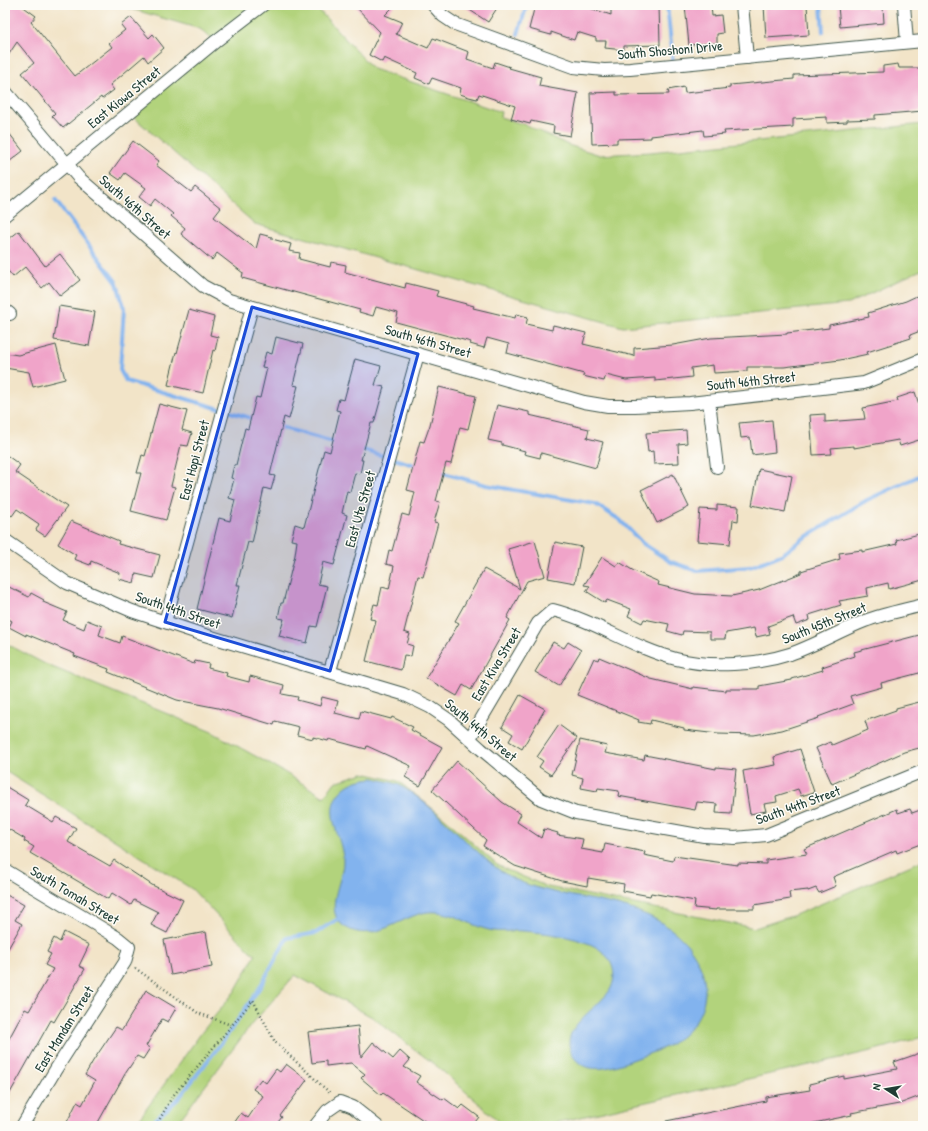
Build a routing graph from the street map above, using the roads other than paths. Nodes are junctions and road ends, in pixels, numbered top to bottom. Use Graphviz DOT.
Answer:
graph roads {
  1 [pos="263,5"];
  2 [pos="433,5"];
  3 [pos="742,5"];
  4 [pos="904,5"];
  5 [pos="923,41"];
  6 [pos="907,42"];
  7 [pos="747,58"];
  8 [pos="5,91"];
  9 [pos="66,164"];
  10 [pos="5,215"];
  11 [pos="252,307"];
  12 [pos="418,354"];
  13 [pos="923,359"];
  14 [pos="710,401"];
  15 [pos="717,467"];
  16 [pos="5,540"];
  17 [pos="923,605"];
  18 [pos="553,610"];
  19 [pos="165,622"];
  20 [pos="330,671"];
  21 [pos="470,738"];
  22 [pos="923,772"];
  23 [pos="5,870"];
  24 [pos="129,948"];
  25 [pos="22,1126"];
  26 [pos="315,1126"];
  27 [pos="377,1126"];
  1 -- 9 [label="street, East Kiowa Street"];
  2 -- 7 [label="street, South Shoshoni Drive"];
  3 -- 7 [label="street"];
  4 -- 6 [label="street"];
  5 -- 6 [label="street, South Shoshoni Drive"];
  6 -- 7 [label="street, South Shoshoni Drive"];
  8 -- 9 [label="street, South 46th Street"];
  9 -- 10 [label="street, East Kiowa Street"];
  9 -- 11 [label="street, South 46th Street"];
  11 -- 12 [label="street, South 46th Street"];
  11 -- 19 [label="street, East Hopi Street"];
  12 -- 14 [label="street, South 46th Street"];
  12 -- 20 [label="street, East Ute Street"];
  13 -- 14 [label="street, South 46th Street"];
  14 -- 15 [label="street"];
  16 -- 19 [label="street, South 44th Street"];
  17 -- 18 [label="street, South 45th Street"];
  18 -- 21 [label="street, East Kiva Street"];
  19 -- 20 [label="street, South 44th Street"];
  20 -- 21 [label="street, South 44th Street"];
  21 -- 22 [label="street, South 44th Street"];
  23 -- 24 [label="street, South Tomah Street"];
  24 -- 25 [label="street, East Mandan Street"];
  26 -- 27 [label="street"];
}
